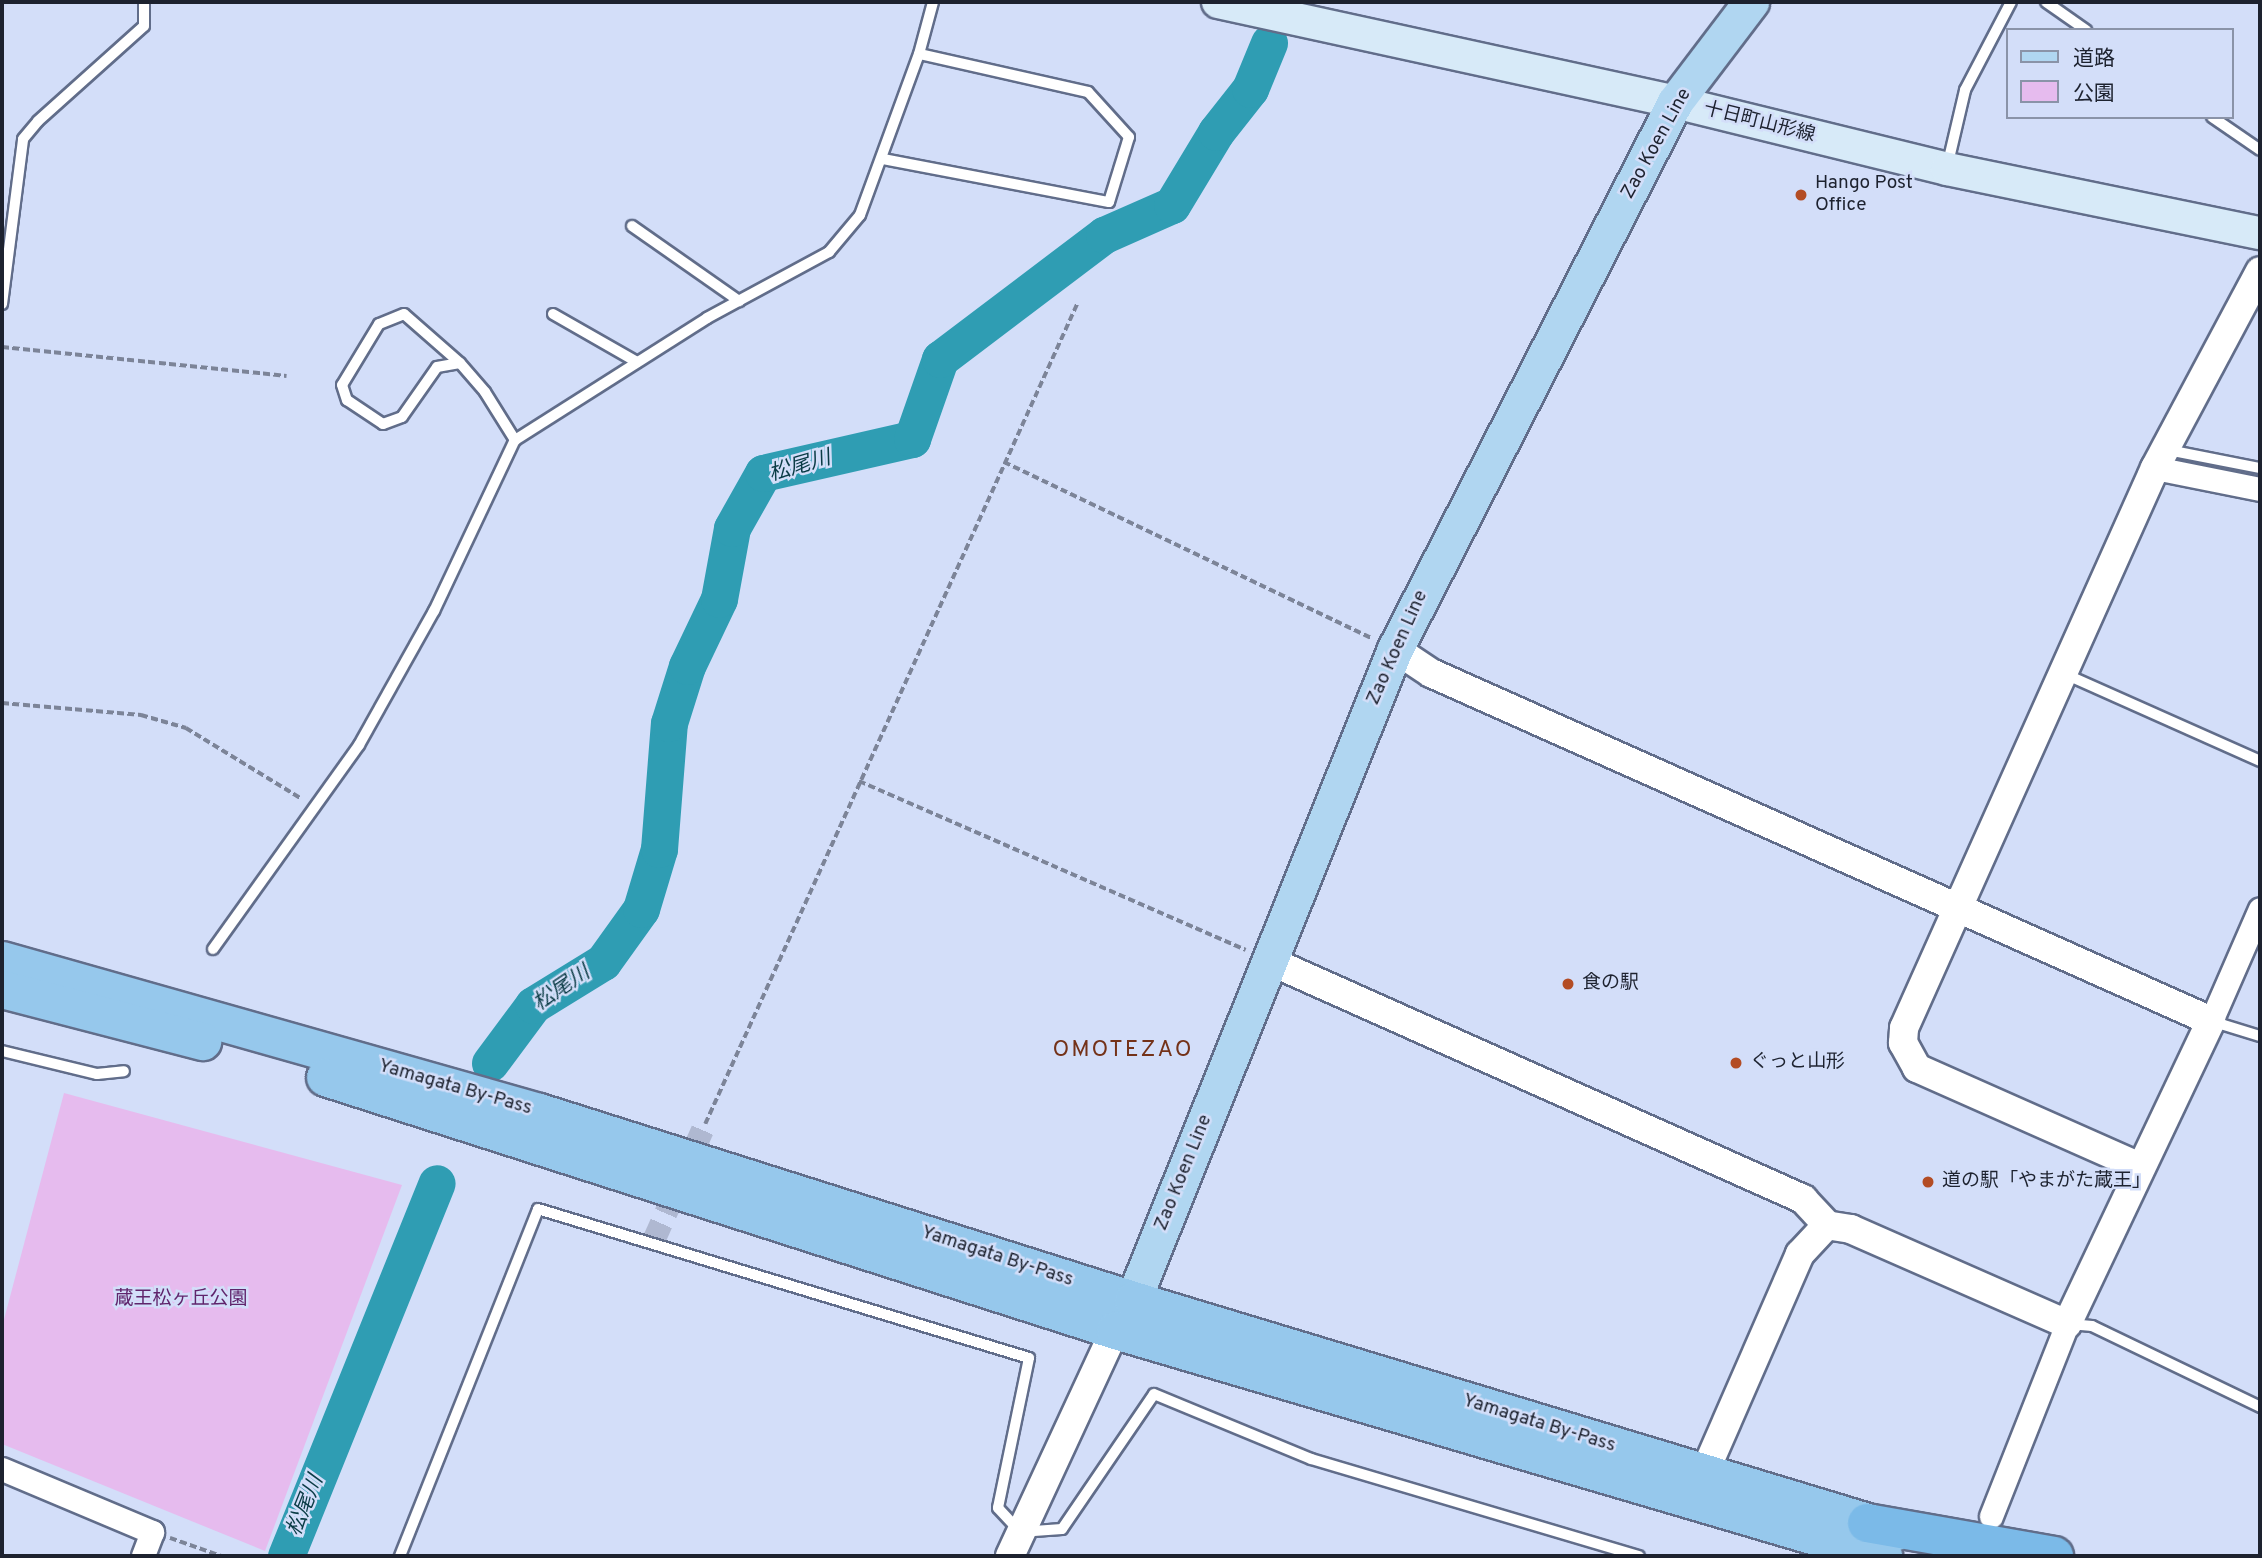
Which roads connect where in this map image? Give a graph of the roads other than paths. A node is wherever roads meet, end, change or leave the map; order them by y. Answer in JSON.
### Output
{"nodes":[{"id":1,"x":144,"y":2,"type":"edge"},
{"id":2,"x":933,"y":2,"type":"edge"},
{"id":3,"x":1218,"y":2,"type":"edge"},
{"id":4,"x":1751,"y":2,"type":"edge"},
{"id":5,"x":2011,"y":2,"type":"edge"},
{"id":6,"x":2046,"y":2,"type":"edge"},
{"id":7,"x":2083,"y":28,"type":"edge"},
{"id":8,"x":919,"y":54,"type":"junction"},
{"id":9,"x":1675,"y":102,"type":"junction"},
{"id":10,"x":2215,"y":119,"type":"edge"},
{"id":11,"x":2260,"y":150,"type":"edge"},
{"id":12,"x":883,"y":159,"type":"junction"},
{"id":13,"x":1947,"y":169,"type":"junction"},
{"id":14,"x":632,"y":226,"type":"dead end"},
{"id":15,"x":2260,"y":233,"type":"edge"},
{"id":16,"x":2260,"y":271,"type":"edge"},
{"id":17,"x":739,"y":302,"type":"junction"},
{"id":18,"x":2,"y":304,"type":"edge"},
{"id":19,"x":553,"y":314,"type":"dead end"},
{"id":20,"x":637,"y":362,"type":"junction"},
{"id":21,"x":460,"y":363,"type":"junction"},
{"id":22,"x":515,"y":440,"type":"junction"},
{"id":23,"x":2160,"y":458,"type":"junction"},
{"id":24,"x":2260,"y":468,"type":"edge"},
{"id":25,"x":2260,"y":489,"type":"edge"},
{"id":26,"x":1395,"y":649,"type":"junction"},
{"id":27,"x":2062,"y":673,"type":"junction"},
{"id":28,"x":2260,"y":761,"type":"edge"},
{"id":29,"x":1955,"y":908,"type":"junction"},
{"id":30,"x":2260,"y":910,"type":"edge"},
{"id":31,"x":213,"y":949,"type":"dead end"},
{"id":32,"x":2,"y":960,"type":"edge"},
{"id":33,"x":1270,"y":961,"type":"junction"},
{"id":34,"x":2,"y":989,"type":"edge"},
{"id":35,"x":2211,"y":1021,"type":"junction"},
{"id":36,"x":2260,"y":1036,"type":"edge"},
{"id":37,"x":2,"y":1052,"type":"edge"},
{"id":38,"x":124,"y":1071,"type":"dead end"},
{"id":39,"x":2138,"y":1166,"type":"junction"},
{"id":40,"x":1827,"y":1225,"type":"junction"},
{"id":41,"x":1124,"y":1315,"type":"junction"},
{"id":42,"x":2067,"y":1324,"type":"junction"},
{"id":43,"x":2260,"y":1407,"type":"edge"},
{"id":44,"x":2,"y":1469,"type":"edge"},
{"id":45,"x":1704,"y":1474,"type":"junction"},
{"id":46,"x":1990,"y":1516,"type":"dead end"},
{"id":47,"x":1875,"y":1539,"type":"edge"},
{"id":48,"x":1015,"y":1544,"type":"edge"},
{"id":49,"x":143,"y":1556,"type":"edge"},
{"id":50,"x":400,"y":1556,"type":"edge"},
{"id":51,"x":1639,"y":1556,"type":"edge"},
{"id":52,"x":1991,"y":1556,"type":"edge"},
{"id":53,"x":2054,"y":1556,"type":"edge"}],
"edges":[{"from":1,"to":18,"type":"lane"},
{"from":2,"to":8,"type":"lane"},
{"from":3,"to":9,"type":"main road","name":"十日町山形線"},
{"from":4,"to":9,"type":"main road","name":"Zao Koen Line"},
{"from":5,"to":13,"type":"lane"},
{"from":6,"to":7,"type":"lane"},
{"from":8,"to":12,"type":"lane"},
{"from":8,"to":12,"type":"lane"},
{"from":9,"to":13,"type":"main road","name":"十日町山形線"},
{"from":9,"to":26,"type":"main road","name":"Zao Koen Line"},
{"from":10,"to":11,"type":"lane"},
{"from":12,"to":17,"type":"lane"},
{"from":13,"to":15,"type":"main road","name":"十日町山形線"},
{"from":14,"to":17,"type":"lane"},
{"from":16,"to":23,"type":"street"},
{"from":17,"to":20,"type":"lane"},
{"from":19,"to":20,"type":"lane"},
{"from":20,"to":22,"type":"lane"},
{"from":21,"to":21,"type":"lane"},
{"from":21,"to":22,"type":"lane"},
{"from":22,"to":31,"type":"lane"},
{"from":23,"to":24,"type":"lane"},
{"from":23,"to":25,"type":"street"},
{"from":23,"to":27,"type":"street"},
{"from":26,"to":29,"type":"street"},
{"from":26,"to":33,"type":"main road","name":"Zao Koen Line"},
{"from":27,"to":28,"type":"lane"},
{"from":27,"to":29,"type":"street"},
{"from":29,"to":35,"type":"street"},
{"from":29,"to":39,"type":"street"},
{"from":30,"to":35,"type":"street"},
{"from":32,"to":41,"type":"highway","name":"Yamagata By-Pass"},
{"from":33,"to":40,"type":"street"},
{"from":33,"to":41,"type":"main road","name":"Zao Koen Line"},
{"from":34,"to":41,"type":"highway","name":"Yamagata By-Pass"},
{"from":35,"to":36,"type":"lane"},
{"from":35,"to":39,"type":"street"},
{"from":37,"to":38,"type":"lane"},
{"from":39,"to":42,"type":"street"},
{"from":40,"to":42,"type":"street"},
{"from":40,"to":45,"type":"street"},
{"from":41,"to":45,"type":"highway","name":"Yamagata By-Pass"},
{"from":41,"to":47,"type":"highway","name":"Yamagata By-Pass"},
{"from":41,"to":48,"type":"street"},
{"from":42,"to":43,"type":"lane"},
{"from":42,"to":46,"type":"street"},
{"from":44,"to":49,"type":"street"},
{"from":45,"to":47,"type":"highway","name":"Yamagata By-Pass"},
{"from":47,"to":52,"type":"highway","name":"Yamagata By-Pass"},
{"from":47,"to":53,"type":"highway"},
{"from":48,"to":50,"type":"lane"},
{"from":48,"to":51,"type":"lane"}]}
